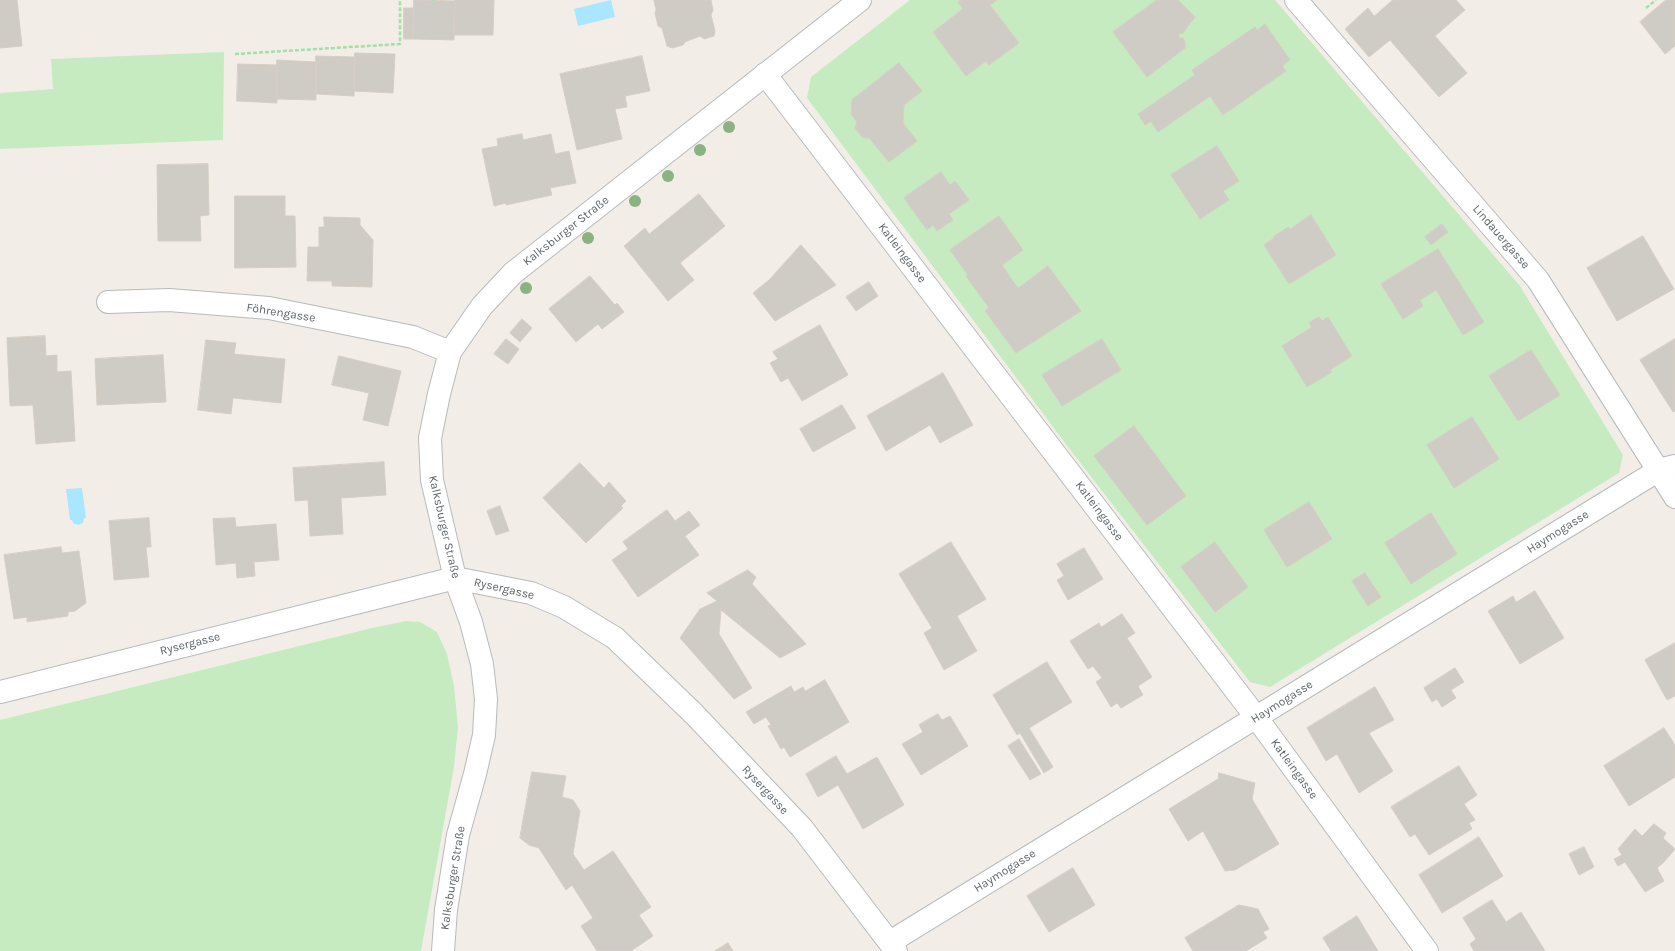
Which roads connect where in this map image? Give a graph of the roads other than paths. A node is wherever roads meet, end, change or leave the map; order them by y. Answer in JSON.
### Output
{"nodes":[{"id":1,"x":860,"y":0,"type":"edge"},
{"id":2,"x":1296,"y":0,"type":"edge"},
{"id":3,"x":765,"y":74,"type":"junction"},
{"id":4,"x":108,"y":302,"type":"dead end"},
{"id":5,"x":450,"y":352,"type":"junction"},
{"id":6,"x":1667,"y":468,"type":"edge"},
{"id":7,"x":1675,"y":497,"type":"edge"},
{"id":8,"x":455,"y":578,"type":"junction"},
{"id":9,"x":0,"y":692,"type":"edge"},
{"id":10,"x":1256,"y":717,"type":"junction"},
{"id":11,"x":893,"y":947,"type":"edge"},
{"id":12,"x":443,"y":951,"type":"edge"},
{"id":13,"x":1427,"y":951,"type":"edge"}],
"edges":[{"from":1,"to":3,"type":"street","name":"Kalksburger Straße"},
{"from":2,"to":6,"type":"street","name":"Lindauergasse"},
{"from":3,"to":5,"type":"street","name":"Kalksburger Straße"},
{"from":3,"to":10,"type":"street","name":"Katleingasse"},
{"from":4,"to":5,"type":"street","name":"Föhrengasse"},
{"from":5,"to":8,"type":"street","name":"Kalksburger Straße"},
{"from":6,"to":7,"type":"street","name":"Lindauergasse"},
{"from":6,"to":10,"type":"street","name":"Haymogasse"},
{"from":8,"to":9,"type":"street","name":"Rysergasse"},
{"from":8,"to":11,"type":"street","name":"Rysergasse"},
{"from":8,"to":12,"type":"street","name":"Kalksburger Straße"},
{"from":10,"to":11,"type":"street","name":"Haymogasse"},
{"from":10,"to":13,"type":"street","name":"Katleingasse"}]}
